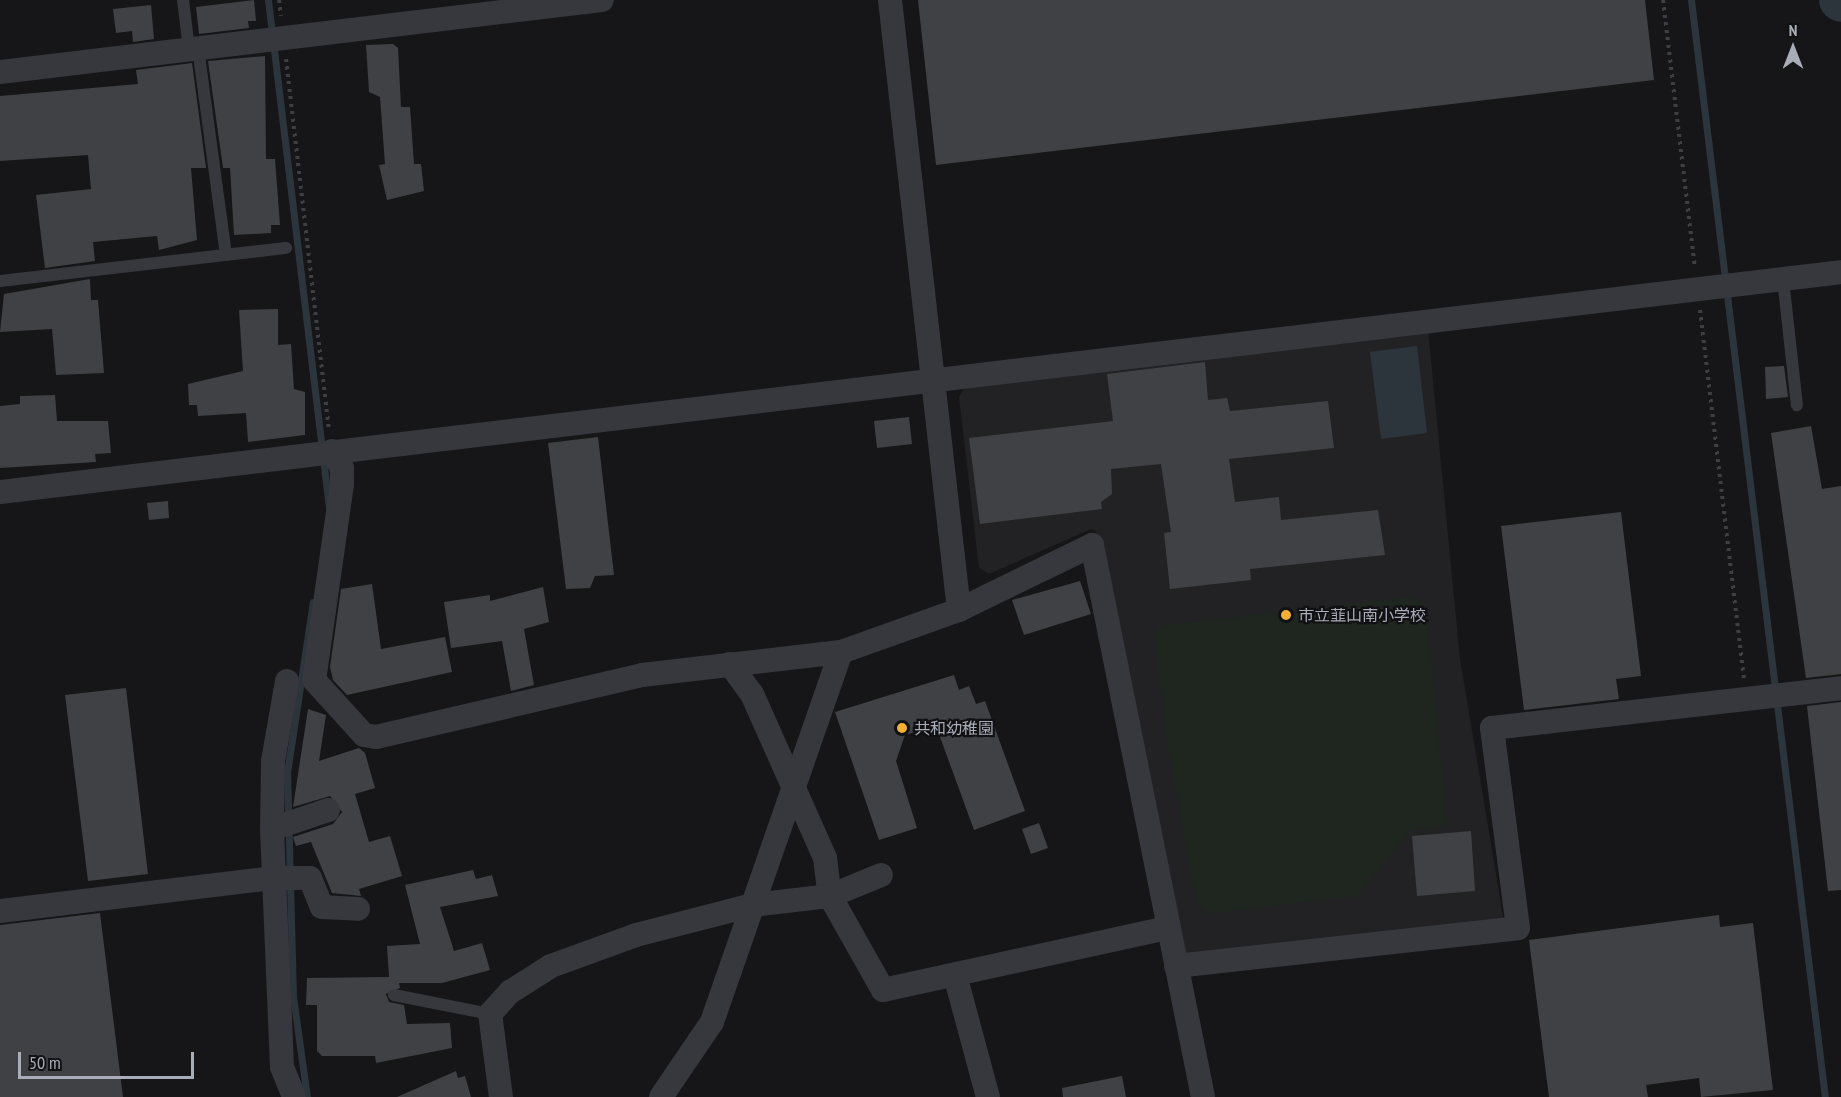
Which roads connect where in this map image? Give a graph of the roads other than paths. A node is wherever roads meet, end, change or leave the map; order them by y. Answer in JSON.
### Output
{"nodes":[{"id":1,"x":183,"y":0,"type":"edge"},
{"id":2,"x":602,"y":0,"type":"edge"},
{"id":3,"x":890,"y":0,"type":"edge"},
{"id":4,"x":194,"y":48,"type":"junction"},
{"id":5,"x":0,"y":72,"type":"edge"},
{"id":6,"x":286,"y":248,"type":"dead end"},
{"id":7,"x":226,"y":255,"type":"junction"},
{"id":8,"x":1841,"y":272,"type":"edge"},
{"id":9,"x":1783,"y":279,"type":"junction"},
{"id":10,"x":0,"y":280,"type":"edge"},
{"id":11,"x":934,"y":381,"type":"junction"},
{"id":12,"x":1797,"y":405,"type":"dead end"},
{"id":13,"x":326,"y":452,"type":"junction"},
{"id":14,"x":0,"y":492,"type":"edge"},
{"id":15,"x":959,"y":610,"type":"junction"},
{"id":16,"x":841,"y":652,"type":"junction"},
{"id":17,"x":730,"y":664,"type":"junction"},
{"id":18,"x":287,"y":681,"type":"dead end"},
{"id":19,"x":1841,"y":688,"type":"edge"},
{"id":20,"x":792,"y":782,"type":"junction"},
{"id":21,"x":328,"y":810,"type":"dead end"},
{"id":22,"x":282,"y":825,"type":"junction"},
{"id":23,"x":881,"y":875,"type":"dead end"},
{"id":24,"x":283,"y":879,"type":"junction"},
{"id":25,"x":830,"y":896,"type":"junction"},
{"id":26,"x":753,"y":905,"type":"junction"},
{"id":27,"x":358,"y":909,"type":"dead end"},
{"id":28,"x":0,"y":911,"type":"edge"},
{"id":29,"x":1168,"y":928,"type":"junction"},
{"id":30,"x":1176,"y":966,"type":"junction"},
{"id":31,"x":955,"y":975,"type":"junction"},
{"id":32,"x":394,"y":995,"type":"dead end"},
{"id":33,"x":490,"y":1014,"type":"junction"},
{"id":34,"x":294,"y":1097,"type":"edge"},
{"id":35,"x":501,"y":1097,"type":"edge"},
{"id":36,"x":661,"y":1097,"type":"edge"},
{"id":37,"x":988,"y":1097,"type":"edge"},
{"id":38,"x":1203,"y":1097,"type":"edge"}],
"edges":[{"from":1,"to":4,"type":"lane"},
{"from":2,"to":4,"type":"street"},
{"from":3,"to":11,"type":"street"},
{"from":4,"to":5,"type":"street"},
{"from":4,"to":7,"type":"lane"},
{"from":6,"to":7,"type":"lane"},
{"from":7,"to":10,"type":"lane"},
{"from":8,"to":9,"type":"street"},
{"from":9,"to":11,"type":"street"},
{"from":9,"to":12,"type":"lane"},
{"from":11,"to":13,"type":"street"},
{"from":11,"to":15,"type":"street"},
{"from":13,"to":14,"type":"street"},
{"from":13,"to":17,"type":"street"},
{"from":15,"to":16,"type":"street"},
{"from":15,"to":29,"type":"street"},
{"from":16,"to":17,"type":"street"},
{"from":16,"to":20,"type":"street"},
{"from":17,"to":20,"type":"street"},
{"from":18,"to":22,"type":"street"},
{"from":19,"to":30,"type":"street"},
{"from":20,"to":25,"type":"street"},
{"from":20,"to":26,"type":"street"},
{"from":21,"to":22,"type":"street"},
{"from":22,"to":24,"type":"street"},
{"from":23,"to":25,"type":"street"},
{"from":24,"to":27,"type":"street"},
{"from":24,"to":28,"type":"street"},
{"from":24,"to":34,"type":"street"},
{"from":25,"to":26,"type":"street"},
{"from":25,"to":31,"type":"street"},
{"from":26,"to":33,"type":"street"},
{"from":26,"to":36,"type":"street"},
{"from":29,"to":30,"type":"street"},
{"from":29,"to":31,"type":"street"},
{"from":30,"to":38,"type":"street"},
{"from":31,"to":37,"type":"street"},
{"from":32,"to":33,"type":"lane"},
{"from":33,"to":35,"type":"street"}]}
